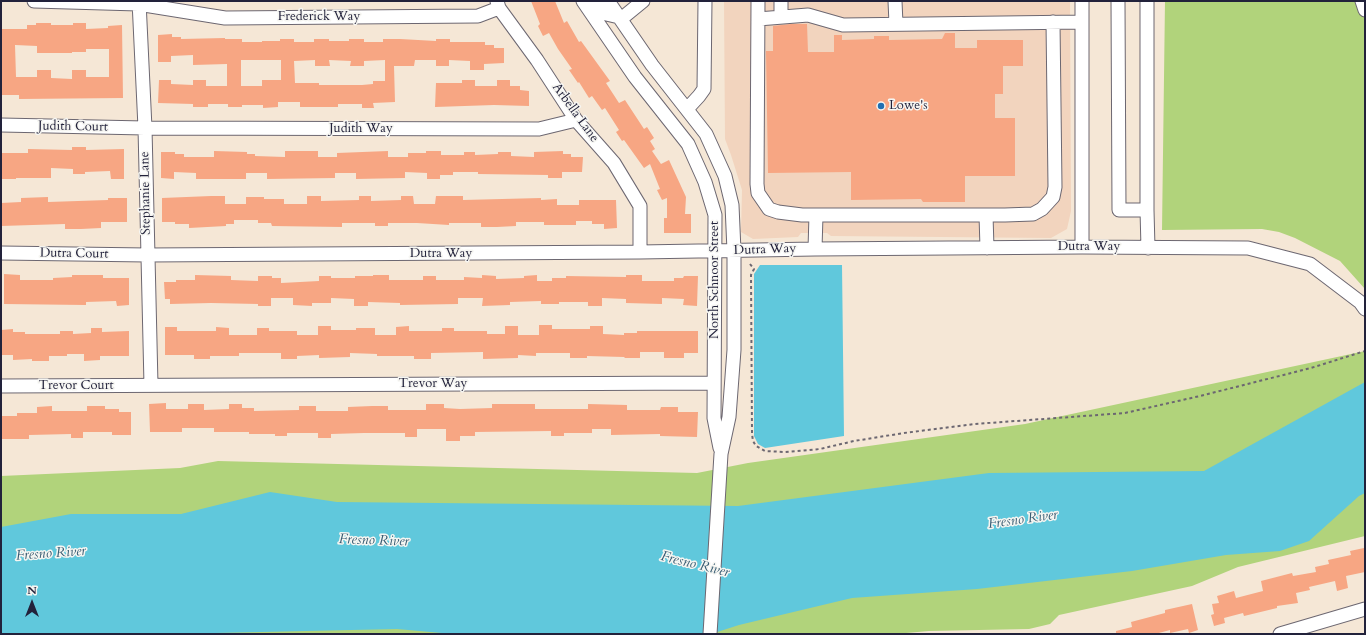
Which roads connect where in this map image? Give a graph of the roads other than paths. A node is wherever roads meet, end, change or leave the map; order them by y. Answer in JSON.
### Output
{"nodes":[{"id":1,"x":34,"y":1,"type":"edge"},
{"id":2,"x":583,"y":1,"type":"edge"},
{"id":3,"x":594,"y":1,"type":"edge"},
{"id":4,"x":608,"y":1,"type":"edge"},
{"id":5,"x":643,"y":1,"type":"edge"},
{"id":6,"x":705,"y":1,"type":"edge"},
{"id":7,"x":758,"y":1,"type":"edge"},
{"id":8,"x":781,"y":1,"type":"edge"},
{"id":9,"x":895,"y":1,"type":"edge"},
{"id":10,"x":1082,"y":1,"type":"edge"},
{"id":11,"x":1118,"y":1,"type":"edge"},
{"id":12,"x":1147,"y":1,"type":"edge"},
{"id":13,"x":1362,"y":1,"type":"edge"},
{"id":14,"x":139,"y":2,"type":"edge"},
{"id":15,"x":498,"y":4,"type":"edge"},
{"id":16,"x":1365,"y":10,"type":"edge"},
{"id":17,"x":781,"y":17,"type":"junction"},
{"id":18,"x":620,"y":18,"type":"junction"},
{"id":19,"x":758,"y":19,"type":"junction"},
{"id":20,"x":1053,"y":22,"type":"junction"},
{"id":21,"x":1082,"y":22,"type":"junction"},
{"id":22,"x":896,"y":24,"type":"junction"},
{"id":23,"x":687,"y":109,"type":"junction"},
{"id":24,"x":576,"y":120,"type":"junction"},
{"id":25,"x":1,"y":125,"type":"edge"},
{"id":26,"x":145,"y":128,"type":"junction"},
{"id":27,"x":1147,"y":210,"type":"junction"},
{"id":28,"x":816,"y":215,"type":"junction"},
{"id":29,"x":986,"y":215,"type":"junction"},
{"id":30,"x":1082,"y":247,"type":"junction"},
{"id":31,"x":987,"y":248,"type":"junction"},
{"id":32,"x":1148,"y":248,"type":"junction"},
{"id":33,"x":816,"y":249,"type":"junction"},
{"id":34,"x":715,"y":251,"type":"junction"},
{"id":35,"x":734,"y":251,"type":"junction"},
{"id":36,"x":640,"y":252,"type":"junction"},
{"id":37,"x":1,"y":253,"type":"edge"},
{"id":38,"x":147,"y":256,"type":"junction"},
{"id":39,"x":1365,"y":308,"type":"edge"},
{"id":40,"x":714,"y":383,"type":"junction"},
{"id":41,"x":151,"y":385,"type":"junction"},
{"id":42,"x":1,"y":386,"type":"edge"},
{"id":43,"x":721,"y":454,"type":"junction"},
{"id":44,"x":1365,"y":609,"type":"edge"},
{"id":45,"x":710,"y":634,"type":"edge"},
{"id":46,"x":1280,"y":634,"type":"edge"}],
"edges":[{"from":1,"to":14,"type":"street","name":"Frederick Way"},
{"from":2,"to":34,"type":"street","name":"North Schnoor Street"},
{"from":3,"to":18,"type":"street"},
{"from":4,"to":18,"type":"street","name":"North Schnoor Street"},
{"from":5,"to":18,"type":"street"},
{"from":6,"to":23,"type":"street"},
{"from":7,"to":19,"type":"street"},
{"from":8,"to":17,"type":"street"},
{"from":9,"to":22,"type":"street"},
{"from":10,"to":21,"type":"street"},
{"from":11,"to":27,"type":"street"},
{"from":12,"to":27,"type":"street"},
{"from":13,"to":16,"type":"street"},
{"from":14,"to":15,"type":"street","name":"Frederick Way"},
{"from":14,"to":26,"type":"street","name":"Stephanie Lane"},
{"from":15,"to":24,"type":"street","name":"Arbella Lane"},
{"from":17,"to":19,"type":"street"},
{"from":17,"to":22,"type":"street"},
{"from":18,"to":23,"type":"street","name":"North Schnoor Street"},
{"from":19,"to":28,"type":"street"},
{"from":20,"to":21,"type":"street"},
{"from":20,"to":22,"type":"street"},
{"from":20,"to":29,"type":"street"},
{"from":21,"to":30,"type":"street"},
{"from":23,"to":35,"type":"street","name":"North Schnoor Street"},
{"from":24,"to":26,"type":"street","name":"Judith Way"},
{"from":24,"to":36,"type":"street","name":"Arbella Lane"},
{"from":25,"to":26,"type":"street","name":"Judith Court"},
{"from":26,"to":38,"type":"street","name":"Stephanie Lane"},
{"from":27,"to":32,"type":"street"},
{"from":28,"to":29,"type":"street"},
{"from":28,"to":33,"type":"street"},
{"from":29,"to":31,"type":"street"},
{"from":30,"to":31,"type":"street","name":"Dutra Way"},
{"from":30,"to":32,"type":"street","name":"Dutra Way"},
{"from":31,"to":33,"type":"street","name":"Dutra Way"},
{"from":32,"to":39,"type":"street","name":"Dutra Way"},
{"from":33,"to":35,"type":"street","name":"Dutra Way"},
{"from":34,"to":35,"type":"street","name":"Dutra Way"},
{"from":34,"to":36,"type":"street","name":"Dutra Way"},
{"from":34,"to":40,"type":"street","name":"North Schnoor Street"},
{"from":35,"to":43,"type":"street","name":"North Schnoor Street"},
{"from":36,"to":38,"type":"street","name":"Dutra Way"},
{"from":37,"to":38,"type":"street","name":"Dutra Court"},
{"from":38,"to":41,"type":"street","name":"Stephanie Lane"},
{"from":40,"to":41,"type":"street","name":"Trevor Way"},
{"from":40,"to":43,"type":"street","name":"North Schnoor Street"},
{"from":41,"to":42,"type":"street","name":"Trevor Court"},
{"from":43,"to":45,"type":"street","name":"North Schnoor Street"},
{"from":44,"to":46,"type":"street"}]}
